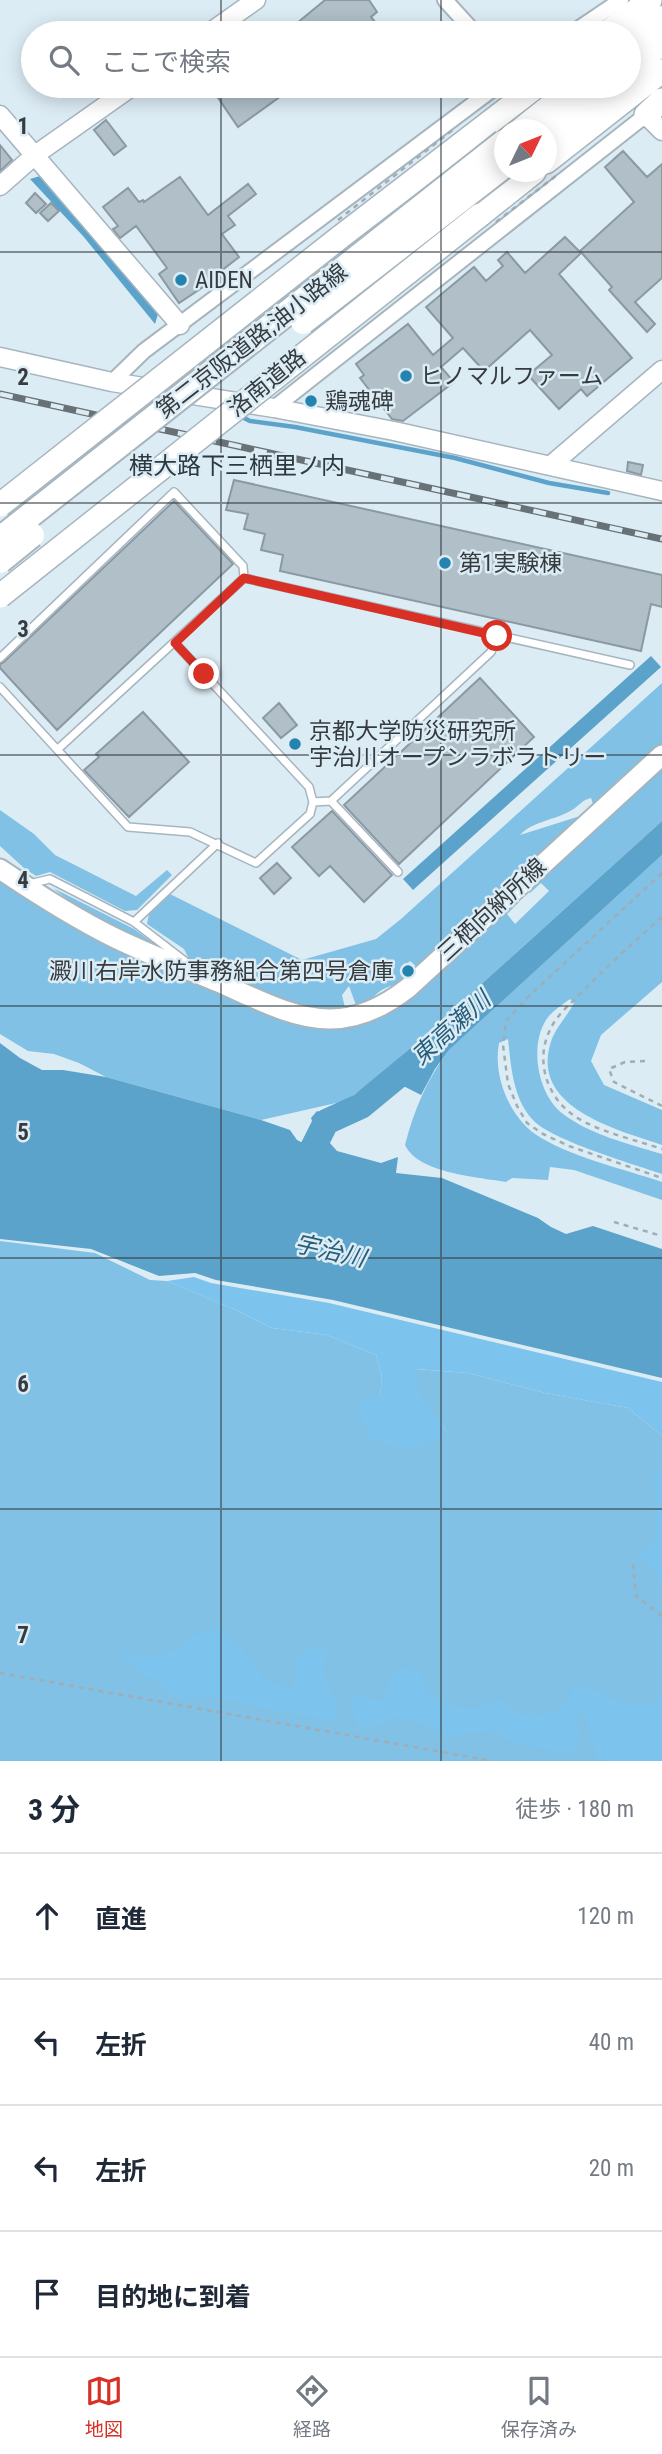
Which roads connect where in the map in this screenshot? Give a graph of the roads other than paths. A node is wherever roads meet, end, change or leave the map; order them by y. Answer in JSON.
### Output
{"nodes":[{"id":1,"x":256,"y":0,"type":"edge"},
{"id":2,"x":445,"y":0,"type":"edge"},
{"id":3,"x":621,"y":0,"type":"edge"},
{"id":4,"x":650,"y":0,"type":"edge"},
{"id":5,"x":662,"y":18,"type":"edge"},
{"id":6,"x":226,"y":21,"type":"edge"},
{"id":7,"x":464,"y":21,"type":"edge"},
{"id":8,"x":590,"y":21,"type":"edge"},
{"id":9,"x":622,"y":21,"type":"edge"},
{"id":10,"x":641,"y":35,"type":"edge"},
{"id":11,"x":662,"y":43,"type":"edge"},
{"id":12,"x":641,"y":60,"type":"edge"},
{"id":13,"x":662,"y":71,"type":"edge"},
{"id":14,"x":641,"y":88,"type":"edge"},
{"id":15,"x":117,"y":98,"type":"edge"},
{"id":16,"x":481,"y":98,"type":"edge"},
{"id":17,"x":521,"y":98,"type":"edge"},
{"id":18,"x":561,"y":98,"type":"edge"},
{"id":19,"x":592,"y":98,"type":"edge"},
{"id":20,"x":628,"y":98,"type":"edge"},
{"id":21,"x":0,"y":115,"type":"edge"},
{"id":22,"x":657,"y":115,"type":"edge"},
{"id":23,"x":535,"y":119,"type":"edge"},
{"id":24,"x":557,"y":126,"type":"edge"},
{"id":25,"x":494,"y":151,"type":"edge"},
{"id":26,"x":557,"y":154,"type":"edge"},
{"id":27,"x":35,"y":155,"type":"junction"},
{"id":28,"x":494,"y":175,"type":"edge"},
{"id":29,"x":521,"y":182,"type":"edge"},
{"id":30,"x":0,"y":186,"type":"edge"},
{"id":31,"x":180,"y":325,"type":"junction"},
{"id":32,"x":0,"y":357,"type":"edge"},
{"id":33,"x":662,"y":370,"type":"edge"},
{"id":34,"x":111,"y":382,"type":"junction"},
{"id":35,"x":274,"y":408,"type":"junction"},
{"id":36,"x":550,"y":466,"type":"junction"},
{"id":37,"x":662,"y":492,"type":"edge"},
{"id":38,"x":0,"y":505,"type":"edge"},
{"id":39,"x":0,"y":539,"type":"edge"},
{"id":40,"x":0,"y":561,"type":"edge"},
{"id":41,"x":244,"y":578,"type":"junction"},
{"id":42,"x":0,"y":596,"type":"edge"},
{"id":43,"x":497,"y":636,"type":"junction"},
{"id":44,"x":175,"y":643,"type":"junction"},
{"id":45,"x":0,"y":658,"type":"edge"},
{"id":46,"x":630,"y":665,"type":"dead end"},
{"id":47,"x":0,"y":687,"type":"edge"},
{"id":48,"x":58,"y":749,"type":"junction"},
{"id":49,"x":662,"y":755,"type":"edge"},
{"id":50,"x":331,"y":801,"type":"junction"},
{"id":51,"x":313,"y":802,"type":"junction"},
{"id":52,"x":218,"y":843,"type":"junction"},
{"id":53,"x":0,"y":856,"type":"edge"},
{"id":54,"x":0,"y":869,"type":"edge"},
{"id":55,"x":398,"y":872,"type":"dead end"},
{"id":56,"x":24,"y":885,"type":"junction"},
{"id":57,"x":134,"y":922,"type":"junction"},
{"id":58,"x":202,"y":975,"type":"junction"}],
"edges":[{"from":1,"to":6,"type":"street"},
{"from":2,"to":7,"type":"street"},
{"from":3,"to":8,"type":"street"},
{"from":4,"to":9,"type":"highway"},
{"from":5,"to":10,"type":"highway"},
{"from":11,"to":12,"type":"highway"},
{"from":13,"to":14,"type":"highway"},
{"from":15,"to":27,"type":"street"},
{"from":16,"to":31,"type":"street"},
{"from":17,"to":38,"type":"highway","bridge":true},
{"from":18,"to":23,"type":"highway"},
{"from":19,"to":24,"type":"highway"},
{"from":20,"to":26,"type":"highway"},
{"from":21,"to":27,"type":"street"},
{"from":22,"to":35,"type":"street"},
{"from":25,"to":39,"type":"highway","name":"第二京阪道路;油小路線","bridge":true},
{"from":27,"to":30,"type":"street"},
{"from":27,"to":31,"type":"street"},
{"from":28,"to":40,"type":"highway","name":"第二京阪道路;油小路線","bridge":true},
{"from":29,"to":42,"type":"highway","name":"洛南道路","bridge":true},
{"from":31,"to":34,"type":"street"},
{"from":32,"to":34,"type":"street"},
{"from":33,"to":36,"type":"street"},
{"from":34,"to":35,"type":"street"},
{"from":35,"to":36,"type":"street"},
{"from":36,"to":37,"type":"street"},
{"from":41,"to":43,"type":"lane"},
{"from":41,"to":44,"type":"lane"},
{"from":41,"to":45,"type":"lane"},
{"from":43,"to":46,"type":"lane"},
{"from":43,"to":50,"type":"lane"},
{"from":44,"to":48,"type":"lane"},
{"from":44,"to":51,"type":"lane"},
{"from":47,"to":48,"type":"lane"},
{"from":48,"to":52,"type":"lane"},
{"from":49,"to":58,"type":"main road","name":"三栖向納所線"},
{"from":50,"to":51,"type":"lane"},
{"from":50,"to":55,"type":"lane"},
{"from":51,"to":52,"type":"lane"},
{"from":52,"to":57,"type":"lane"},
{"from":53,"to":56,"type":"street"},
{"from":54,"to":56,"type":"main road","name":"三栖向納所線"},
{"from":56,"to":57,"type":"lane"},
{"from":56,"to":58,"type":"main road","name":"三栖向納所線"},
{"from":57,"to":58,"type":"lane"}]}
